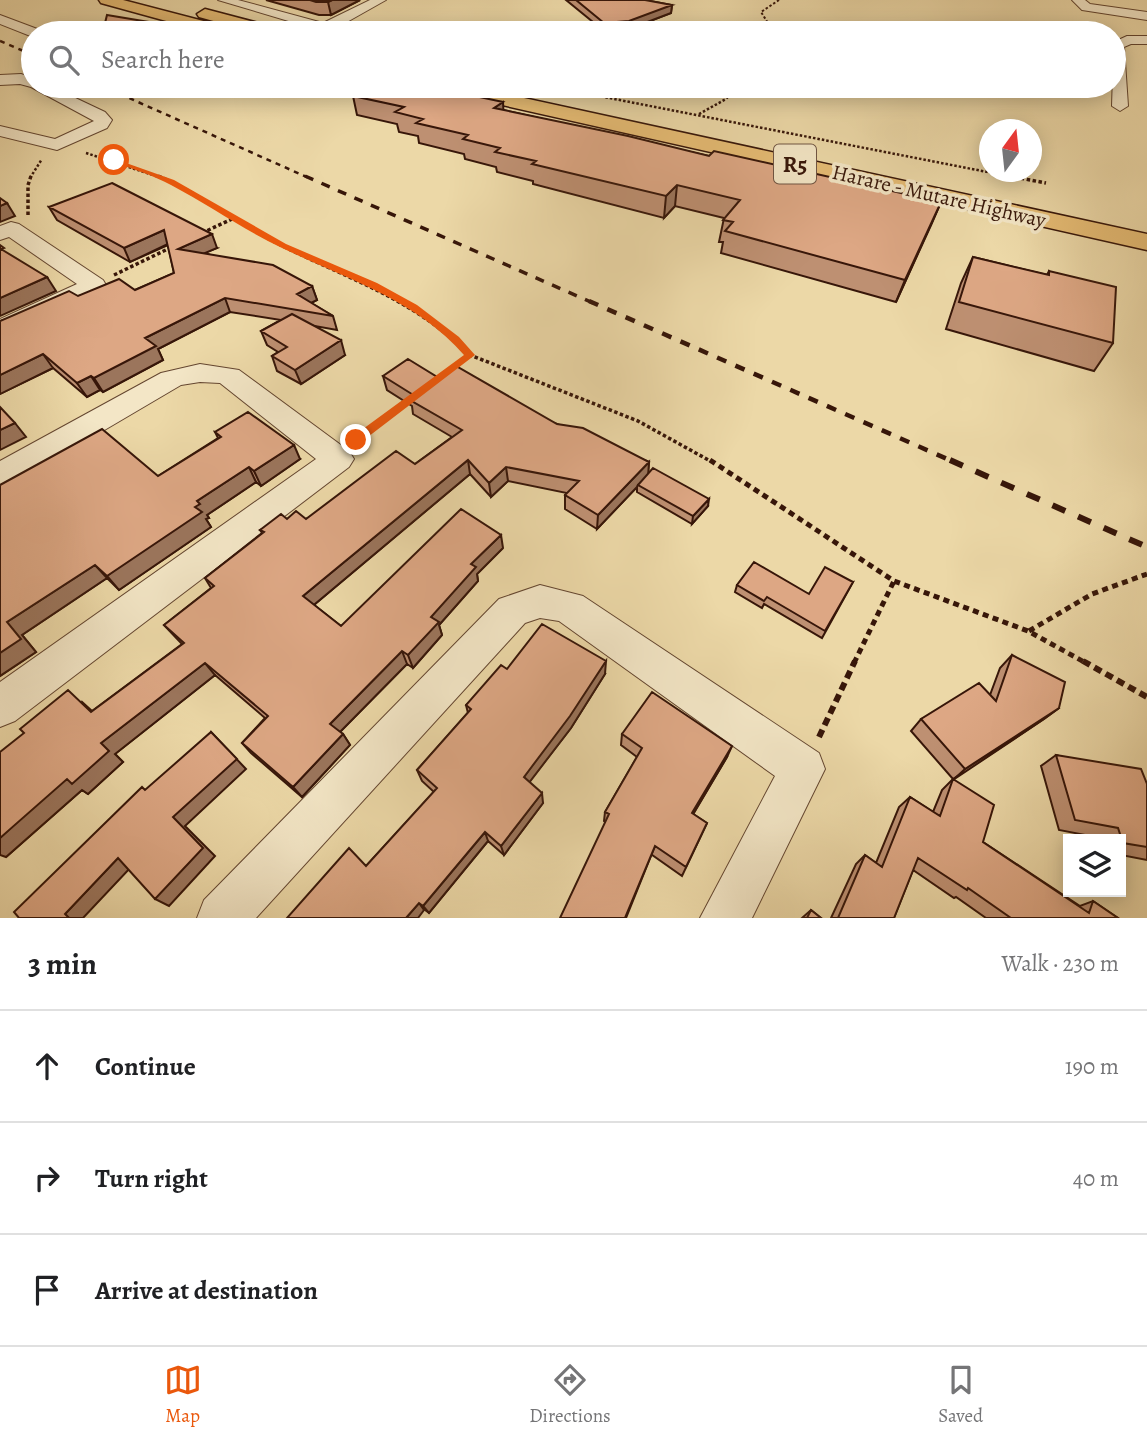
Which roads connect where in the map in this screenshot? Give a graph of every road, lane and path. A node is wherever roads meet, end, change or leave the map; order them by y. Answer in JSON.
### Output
{"nodes":[{"id":1,"x":106,"y":0,"type":"edge"},
{"id":2,"x":156,"y":0,"type":"edge"},
{"id":3,"x":224,"y":0,"type":"edge"},
{"id":4,"x":380,"y":0,"type":"edge"},
{"id":5,"x":779,"y":0,"type":"edge"},
{"id":6,"x":1078,"y":0,"type":"edge"},
{"id":7,"x":1147,"y":16,"type":"edge"},
{"id":8,"x":0,"y":19,"type":"edge"},
{"id":9,"x":184,"y":21,"type":"edge"},
{"id":10,"x":232,"y":21,"type":"edge"},
{"id":11,"x":300,"y":21,"type":"edge"},
{"id":12,"x":340,"y":21,"type":"edge"},
{"id":13,"x":767,"y":21,"type":"edge"},
{"id":14,"x":21,"y":27,"type":"edge"},
{"id":15,"x":1147,"y":40,"type":"edge"},
{"id":16,"x":1126,"y":41,"type":"edge"},
{"id":17,"x":21,"y":79,"type":"edge"},
{"id":18,"x":0,"y":80,"type":"edge"},
{"id":19,"x":62,"y":98,"type":"edge"},
{"id":20,"x":498,"y":98,"type":"edge"},
{"id":21,"x":563,"y":98,"type":"edge"},
{"id":22,"x":610,"y":98,"type":"edge"},
{"id":23,"x":727,"y":98,"type":"edge"},
{"id":24,"x":1120,"y":98,"type":"edge"},
{"id":25,"x":1120,"y":106,"type":"dead end"},
{"id":26,"x":698,"y":115,"type":"junction"},
{"id":27,"x":0,"y":131,"type":"edge"},
{"id":28,"x":57,"y":145,"type":"junction"},
{"id":29,"x":1046,"y":183,"type":"dead end"},
{"id":30,"x":232,"y":219,"type":"junction"},
{"id":31,"x":1147,"y":220,"type":"edge"},
{"id":32,"x":6,"y":231,"type":"edge"},
{"id":33,"x":200,"y":234,"type":"edge"},
{"id":34,"x":1147,"y":242,"type":"edge"},
{"id":35,"x":176,"y":245,"type":"edge"},
{"id":36,"x":94,"y":285,"type":"junction"},
{"id":37,"x":0,"y":329,"type":"edge"},
{"id":38,"x":470,"y":355,"type":"junction"},
{"id":39,"x":427,"y":386,"type":"edge"},
{"id":40,"x":416,"y":394,"type":"edge"},
{"id":41,"x":338,"y":459,"type":"junction"},
{"id":42,"x":0,"y":476,"type":"edge"},
{"id":43,"x":1147,"y":574,"type":"edge"},
{"id":44,"x":894,"y":581,"type":"junction"},
{"id":45,"x":1028,"y":631,"type":"junction"},
{"id":46,"x":1147,"y":697,"type":"edge"},
{"id":47,"x":0,"y":707,"type":"edge"},
{"id":48,"x":803,"y":769,"type":"junction"},
{"id":49,"x":222,"y":918,"type":"edge"},
{"id":50,"x":725,"y":918,"type":"edge"}],
"edges":[{"from":1,"to":9,"type":"highway"},
{"from":2,"to":10,"type":"highway"},
{"from":3,"to":11,"type":"street"},
{"from":4,"to":12,"type":"street"},
{"from":5,"to":13,"type":"path"},
{"from":6,"to":7,"type":"street"},
{"from":8,"to":14,"type":"street"},
{"from":15,"to":16,"type":"street"},
{"from":17,"to":18,"type":"street"},
{"from":19,"to":28,"type":"street"},
{"from":20,"to":34,"type":"highway","name":"Harare - Mutare Highway","number":"R5"},
{"from":21,"to":31,"type":"highway","name":"Harare - Mutare Highway","number":"R5"},
{"from":22,"to":26,"type":"path"},
{"from":23,"to":26,"type":"path"},
{"from":24,"to":25,"type":"street"},
{"from":26,"to":29,"type":"path"},
{"from":27,"to":28,"type":"street"},
{"from":28,"to":30,"type":"path"},
{"from":28,"to":32,"type":"path"},
{"from":30,"to":33,"type":"path"},
{"from":30,"to":38,"type":"path"},
{"from":32,"to":36,"type":"street"},
{"from":35,"to":36,"type":"path"},
{"from":36,"to":37,"type":"street"},
{"from":38,"to":39,"type":"path"},
{"from":38,"to":44,"type":"path"},
{"from":40,"to":41,"type":"path"},
{"from":41,"to":42,"type":"street"},
{"from":41,"to":47,"type":"street"},
{"from":43,"to":45,"type":"path"},
{"from":44,"to":45,"type":"path"},
{"from":44,"to":48,"type":"path"},
{"from":45,"to":46,"type":"path"},
{"from":48,"to":49,"type":"street"},
{"from":48,"to":50,"type":"street"}]}
